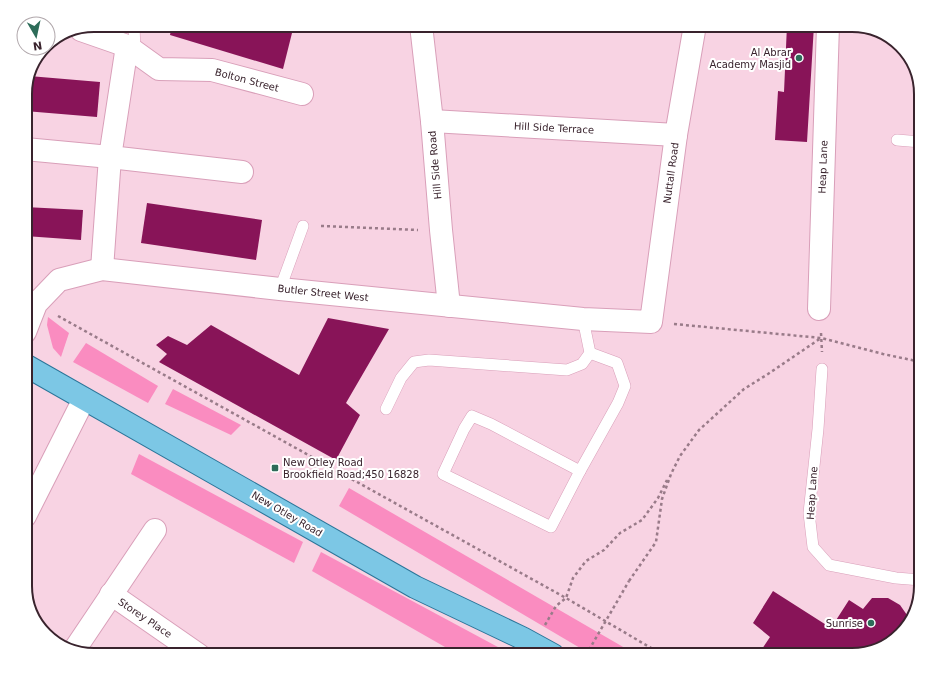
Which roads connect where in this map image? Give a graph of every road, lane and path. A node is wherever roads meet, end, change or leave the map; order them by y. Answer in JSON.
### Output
{"nodes":[{"id":1,"x":133,"y":32,"type":"edge"},
{"id":2,"x":422,"y":32,"type":"edge"},
{"id":3,"x":694,"y":32,"type":"edge"},
{"id":4,"x":828,"y":32,"type":"edge"},
{"id":5,"x":88,"y":33,"type":"edge"},
{"id":6,"x":131,"y":49,"type":"junction"},
{"id":7,"x":302,"y":94,"type":"dead end"},
{"id":8,"x":432,"y":121,"type":"junction"},
{"id":9,"x":676,"y":135,"type":"junction"},
{"id":10,"x":898,"y":140,"type":"dead end"},
{"id":11,"x":914,"y":141,"type":"edge"},
{"id":12,"x":32,"y":150,"type":"edge"},
{"id":13,"x":110,"y":157,"type":"junction"},
{"id":14,"x":242,"y":172,"type":"dead end"},
{"id":15,"x":303,"y":226,"type":"joint"},
{"id":16,"x":441,"y":230,"type":"junction"},
{"id":17,"x":102,"y":269,"type":"junction"},
{"id":18,"x":280,"y":289,"type":"junction"},
{"id":19,"x":36,"y":304,"type":"junction"},
{"id":20,"x":449,"y":306,"type":"junction"},
{"id":21,"x":818,"y":309,"type":"dead end"},
{"id":22,"x":32,"y":314,"type":"edge"},
{"id":23,"x":583,"y":319,"type":"junction"},
{"id":24,"x":651,"y":322,"type":"junction"},
{"id":25,"x":822,"y":338,"type":"junction"},
{"id":26,"x":590,"y":353,"type":"junction"},
{"id":27,"x":914,"y":361,"type":"edge"},
{"id":28,"x":32,"y":369,"type":"edge"},
{"id":29,"x":822,"y":369,"type":"dead end"},
{"id":30,"x":84,"y":399,"type":"junction"},
{"id":31,"x":386,"y":409,"type":"dead end"},
{"id":32,"x":580,"y":471,"type":"junction"},
{"id":33,"x":670,"y":474,"type":"junction"},
{"id":34,"x":32,"y":502,"type":"edge"},
{"id":35,"x":155,"y":530,"type":"dead end"},
{"id":36,"x":914,"y":579,"type":"edge"},
{"id":37,"x":111,"y":594,"type":"junction"},
{"id":38,"x":566,"y":598,"type":"junction"},
{"id":39,"x":522,"y":638,"type":"junction"},
{"id":40,"x":76,"y":645,"type":"edge"},
{"id":41,"x":189,"y":648,"type":"edge"},
{"id":42,"x":540,"y":648,"type":"edge"},
{"id":43,"x":590,"y":648,"type":"edge"},
{"id":44,"x":651,"y":648,"type":"edge"}],
"edges":[{"from":1,"to":6,"type":"lane"},
{"from":2,"to":8,"type":"street","name":"Hill Side Road"},
{"from":3,"to":9,"type":"street","name":"Nuttall Road"},
{"from":4,"to":21,"type":"street","name":"Heap Lane"},
{"from":5,"to":6,"type":"street","name":"Bolton Street"},
{"from":6,"to":7,"type":"street","name":"Bolton Street"},
{"from":6,"to":13,"type":"street"},
{"from":8,"to":9,"type":"street","name":"Hill Side Terrace"},
{"from":8,"to":16,"type":"street","name":"Hill Side Road"},
{"from":9,"to":24,"type":"street","name":"Nuttall Road"},
{"from":10,"to":11,"type":"lane"},
{"from":12,"to":13,"type":"street"},
{"from":13,"to":14,"type":"street"},
{"from":13,"to":17,"type":"street"},
{"from":15,"to":16,"type":"path"},
{"from":15,"to":18,"type":"lane"},
{"from":16,"to":20,"type":"street","name":"Hill Side Road"},
{"from":17,"to":18,"type":"street","name":"Butler Street West"},
{"from":17,"to":19,"type":"street","name":"Butler Street West"},
{"from":18,"to":20,"type":"street","name":"Butler Street West"},
{"from":19,"to":22,"type":"street","name":"Butler Street West"},
{"from":19,"to":38,"type":"path"},
{"from":20,"to":23,"type":"street","name":"Butler Street West"},
{"from":23,"to":24,"type":"street","name":"Butler Street West"},
{"from":23,"to":26,"type":"lane"},
{"from":24,"to":25,"type":"path"},
{"from":25,"to":27,"type":"path"},
{"from":25,"to":33,"type":"path"},
{"from":26,"to":31,"type":"lane"},
{"from":26,"to":32,"type":"lane"},
{"from":28,"to":30,"type":"main road","name":"New Otley Road"},
{"from":29,"to":36,"type":"lane","name":"Heap Lane"},
{"from":30,"to":34,"type":"street"},
{"from":30,"to":39,"type":"main road","name":"New Otley Road"},
{"from":32,"to":32,"type":"lane"},
{"from":33,"to":38,"type":"path"},
{"from":33,"to":43,"type":"path","bridge":true},
{"from":35,"to":37,"type":"street","name":"Storey Place"},
{"from":37,"to":40,"type":"street","name":"Storey Place"},
{"from":37,"to":41,"type":"street","name":"Storey Place"},
{"from":38,"to":39,"type":"path"},
{"from":38,"to":44,"type":"path"},
{"from":39,"to":42,"type":"main road","name":"New Otley Road"}]}
